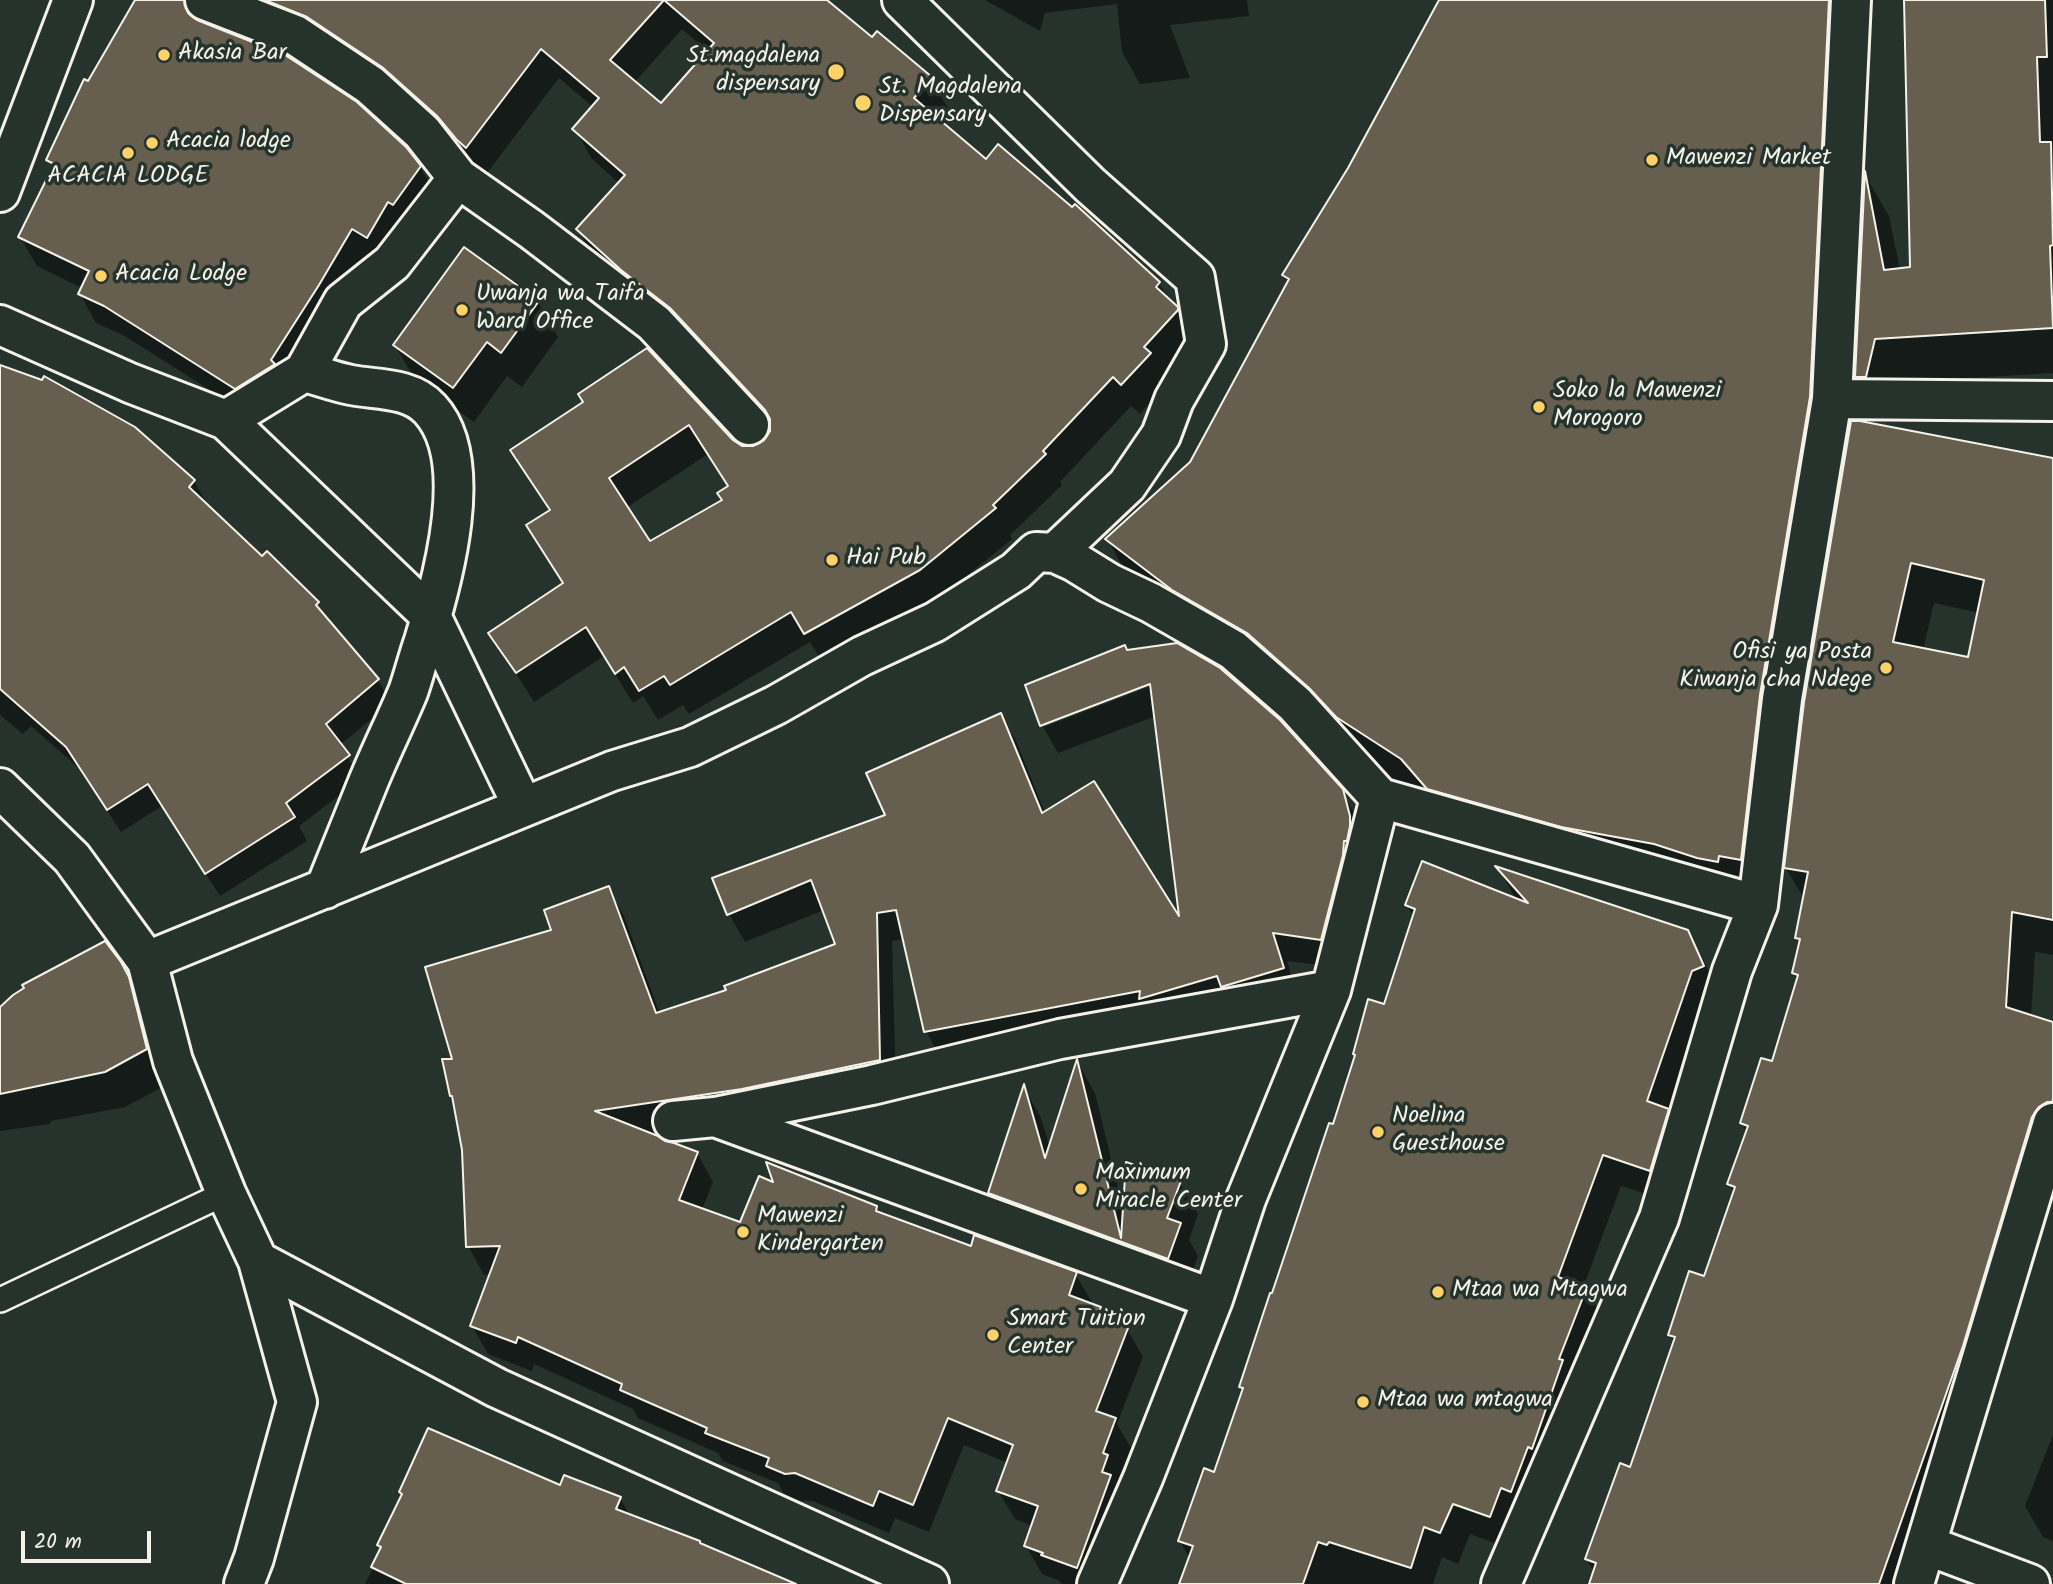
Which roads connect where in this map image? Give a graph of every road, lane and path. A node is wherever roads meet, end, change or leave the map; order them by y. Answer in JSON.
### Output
{"nodes":[{"id":1,"x":73,"y":0,"type":"edge"},
{"id":2,"x":205,"y":0,"type":"edge"},
{"id":3,"x":902,"y":0,"type":"edge"},
{"id":4,"x":1851,"y":0,"type":"edge"},
{"id":5,"x":458,"y":178,"type":"junction"},
{"id":6,"x":0,"y":191,"type":"edge"},
{"id":7,"x":0,"y":326,"type":"edge"},
{"id":8,"x":304,"y":372,"type":"junction"},
{"id":9,"x":1832,"y":399,"type":"junction"},
{"id":10,"x":2053,"y":401,"type":"edge"},
{"id":11,"x":226,"y":419,"type":"junction"},
{"id":12,"x":749,"y":425,"type":"dead end"},
{"id":13,"x":1055,"y":553,"type":"junction"},
{"id":14,"x":431,"y":616,"type":"junction"},
{"id":15,"x":0,"y":788,"type":"edge"},
{"id":16,"x":1380,"y":798,"type":"junction"},
{"id":17,"x":523,"y":807,"type":"junction"},
{"id":18,"x":325,"y":888,"type":"junction"},
{"id":19,"x":1758,"y":905,"type":"junction"},
{"id":20,"x":147,"y":961,"type":"junction"},
{"id":21,"x":1331,"y":990,"type":"junction"},
{"id":22,"x":715,"y":1117,"type":"junction"},
{"id":23,"x":673,"y":1121,"type":"dead end"},
{"id":24,"x":2053,"y":1124,"type":"edge"},
{"id":25,"x":226,"y":1193,"type":"junction"},
{"id":26,"x":258,"y":1261,"type":"junction"},
{"id":27,"x":1213,"y":1299,"type":"junction"},
{"id":28,"x":0,"y":1300,"type":"edge"},
{"id":29,"x":1926,"y":1545,"type":"junction"},
{"id":30,"x":244,"y":1584,"type":"edge"},
{"id":31,"x":929,"y":1584,"type":"edge"},
{"id":32,"x":1097,"y":1584,"type":"edge"},
{"id":33,"x":1501,"y":1584,"type":"edge"},
{"id":34,"x":1914,"y":1584,"type":"edge"},
{"id":35,"x":2030,"y":1584,"type":"edge"}],
"edges":[{"from":1,"to":6,"type":"street"},
{"from":2,"to":5,"type":"street"},
{"from":3,"to":13,"type":"street"},
{"from":4,"to":9,"type":"street"},
{"from":5,"to":8,"type":"street"},
{"from":5,"to":12,"type":"street"},
{"from":7,"to":11,"type":"street"},
{"from":8,"to":11,"type":"street"},
{"from":8,"to":14,"type":"street"},
{"from":9,"to":10,"type":"street"},
{"from":9,"to":19,"type":"street"},
{"from":11,"to":14,"type":"street"},
{"from":13,"to":16,"type":"street"},
{"from":13,"to":17,"type":"street"},
{"from":14,"to":17,"type":"street"},
{"from":14,"to":18,"type":"street"},
{"from":15,"to":20,"type":"street"},
{"from":16,"to":19,"type":"street"},
{"from":16,"to":21,"type":"street"},
{"from":17,"to":18,"type":"street"},
{"from":18,"to":20,"type":"street"},
{"from":19,"to":33,"type":"street"},
{"from":20,"to":25,"type":"street"},
{"from":21,"to":22,"type":"street"},
{"from":21,"to":27,"type":"street"},
{"from":22,"to":23,"type":"street"},
{"from":22,"to":27,"type":"street"},
{"from":24,"to":29,"type":"street"},
{"from":25,"to":26,"type":"street"},
{"from":25,"to":28,"type":"lane"},
{"from":26,"to":30,"type":"street"},
{"from":26,"to":31,"type":"street"},
{"from":27,"to":32,"type":"street"},
{"from":29,"to":34,"type":"street"},
{"from":29,"to":35,"type":"street"}]}
